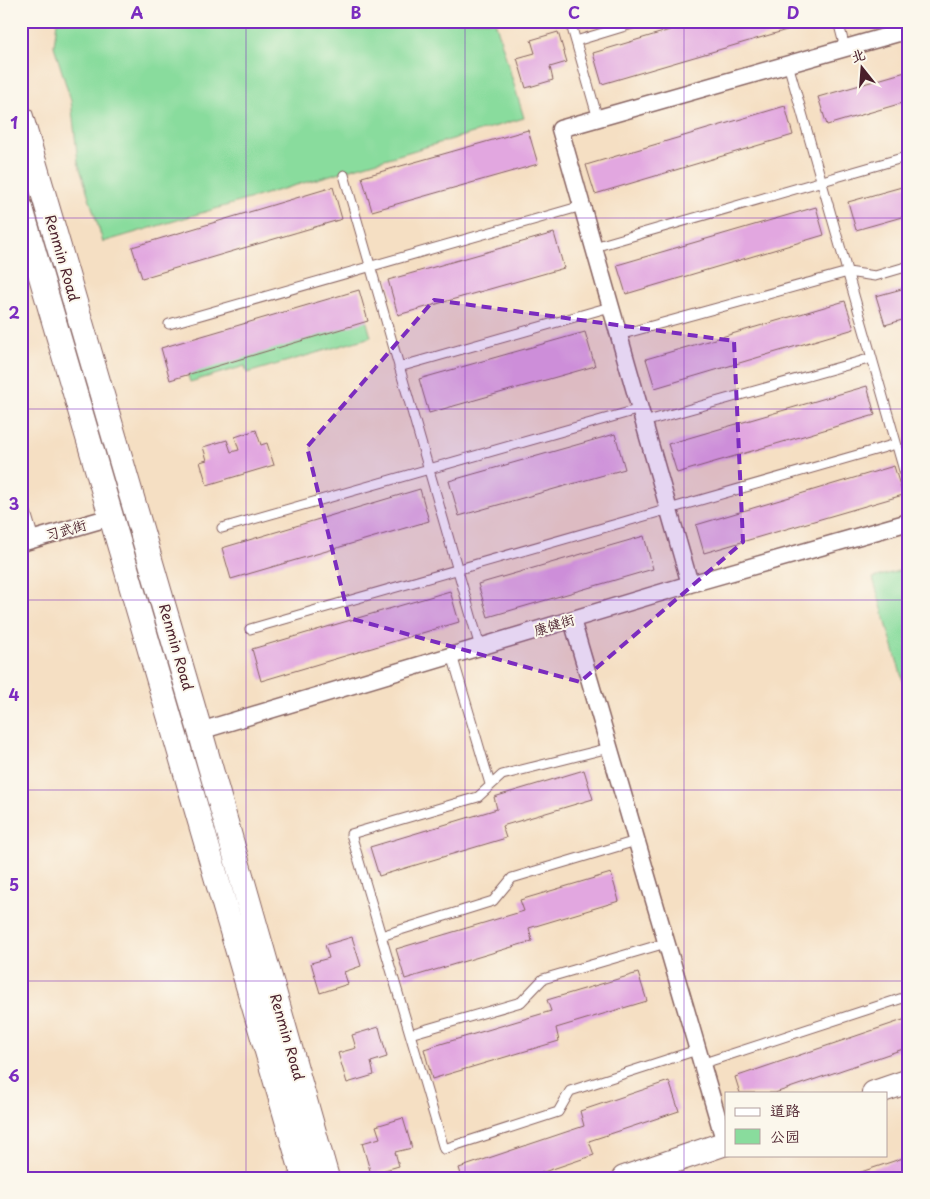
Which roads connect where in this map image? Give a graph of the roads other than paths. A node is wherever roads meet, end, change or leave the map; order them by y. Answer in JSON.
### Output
{"nodes":[{"id":1,"x":570,"y":21,"type":"edge"},
{"id":2,"x":642,"y":21,"type":"edge"},
{"id":3,"x":838,"y":21,"type":"edge"},
{"id":4,"x":909,"y":30,"type":"edge"},
{"id":5,"x":576,"y":41,"type":"junction"},
{"id":6,"x":845,"y":48,"type":"junction"},
{"id":7,"x":788,"y":64,"type":"junction"},
{"id":8,"x":21,"y":117,"type":"edge"},
{"id":9,"x":598,"y":119,"type":"junction"},
{"id":10,"x":909,"y":156,"type":"edge"},
{"id":11,"x":344,"y":174,"type":"dead end"},
{"id":12,"x":822,"y":181,"type":"junction"},
{"id":13,"x":582,"y":206,"type":"junction"},
{"id":14,"x":21,"y":208,"type":"edge"},
{"id":15,"x":594,"y":247,"type":"junction"},
{"id":16,"x":370,"y":266,"type":"junction"},
{"id":17,"x":909,"y":266,"type":"edge"},
{"id":18,"x":848,"y":272,"type":"junction"},
{"id":19,"x":610,"y":307,"type":"junction"},
{"id":20,"x":169,"y":324,"type":"dead end"},
{"id":21,"x":619,"y":336,"type":"junction"},
{"id":22,"x":872,"y":358,"type":"junction"},
{"id":23,"x":399,"y":367,"type":"junction"},
{"id":24,"x":642,"y":416,"type":"junction"},
{"id":25,"x":896,"y":444,"type":"junction"},
{"id":26,"x":428,"y":468,"type":"junction"},
{"id":27,"x":909,"y":488,"type":"edge"},
{"id":28,"x":21,"y":496,"type":"edge"},
{"id":29,"x":668,"y":509,"type":"junction"},
{"id":30,"x":111,"y":517,"type":"junction"},
{"id":31,"x":909,"y":522,"type":"edge"},
{"id":32,"x":222,"y":528,"type":"dead end"},
{"id":33,"x":28,"y":541,"type":"edge"},
{"id":34,"x":458,"y":569,"type":"junction"},
{"id":35,"x":690,"y":584,"type":"junction"},
{"id":36,"x":572,"y":620,"type":"junction"},
{"id":37,"x":250,"y":629,"type":"dead end"},
{"id":38,"x":480,"y":647,"type":"junction"},
{"id":39,"x":452,"y":655,"type":"junction"},
{"id":40,"x":200,"y":731,"type":"junction"},
{"id":41,"x":609,"y":748,"type":"junction"},
{"id":42,"x":490,"y":784,"type":"junction"},
{"id":43,"x":636,"y":841,"type":"junction"},
{"id":44,"x":380,"y":936,"type":"junction"},
{"id":45,"x":666,"y":943,"type":"junction"},
{"id":46,"x":909,"y":996,"type":"edge"},
{"id":47,"x":410,"y":1034,"type":"junction"},
{"id":48,"x":699,"y":1057,"type":"junction"},
{"id":49,"x":909,"y":1081,"type":"edge"},
{"id":50,"x":877,"y":1092,"type":"edge"},
{"id":51,"x":725,"y":1143,"type":"edge"},
{"id":52,"x":304,"y":1178,"type":"edge"},
{"id":53,"x":327,"y":1178,"type":"edge"},
{"id":54,"x":624,"y":1178,"type":"edge"}],
"edges":[{"from":1,"to":5,"type":"lane"},
{"from":2,"to":5,"type":"lane"},
{"from":3,"to":6,"type":"lane"},
{"from":4,"to":6,"type":"street"},
{"from":5,"to":9,"type":"lane"},
{"from":6,"to":7,"type":"street"},
{"from":7,"to":9,"type":"street"},
{"from":7,"to":12,"type":"lane"},
{"from":8,"to":40,"type":"main road","name":"Renmin Road"},
{"from":9,"to":13,"type":"street"},
{"from":10,"to":12,"type":"lane"},
{"from":11,"to":16,"type":"lane"},
{"from":12,"to":15,"type":"lane"},
{"from":12,"to":18,"type":"lane"},
{"from":13,"to":15,"type":"street"},
{"from":13,"to":16,"type":"lane"},
{"from":14,"to":30,"type":"main road","name":"Renmin Road"},
{"from":15,"to":19,"type":"street"},
{"from":16,"to":20,"type":"lane"},
{"from":16,"to":23,"type":"lane"},
{"from":17,"to":18,"type":"lane"},
{"from":18,"to":21,"type":"lane"},
{"from":18,"to":22,"type":"lane"},
{"from":19,"to":21,"type":"street"},
{"from":19,"to":23,"type":"lane"},
{"from":21,"to":24,"type":"street"},
{"from":22,"to":24,"type":"lane"},
{"from":22,"to":25,"type":"lane"},
{"from":23,"to":26,"type":"lane"},
{"from":24,"to":26,"type":"lane"},
{"from":24,"to":29,"type":"street"},
{"from":25,"to":27,"type":"lane"},
{"from":25,"to":29,"type":"lane"},
{"from":26,"to":32,"type":"lane"},
{"from":26,"to":34,"type":"lane"},
{"from":28,"to":33,"type":"lane"},
{"from":29,"to":34,"type":"lane"},
{"from":29,"to":35,"type":"street"},
{"from":30,"to":33,"type":"street","name":"习武街"},
{"from":30,"to":52,"type":"main road","name":"Renmin Road"},
{"from":31,"to":35,"type":"street","name":"康健街"},
{"from":34,"to":37,"type":"lane"},
{"from":34,"to":38,"type":"lane"},
{"from":35,"to":36,"type":"street","name":"康健街"},
{"from":36,"to":38,"type":"street","name":"康健街"},
{"from":36,"to":41,"type":"street"},
{"from":38,"to":39,"type":"street","name":"康健街"},
{"from":39,"to":40,"type":"street","name":"康健街"},
{"from":39,"to":42,"type":"lane"},
{"from":40,"to":53,"type":"main road","name":"Renmin Road"},
{"from":41,"to":42,"type":"lane"},
{"from":41,"to":43,"type":"street"},
{"from":42,"to":44,"type":"lane"},
{"from":43,"to":44,"type":"lane"},
{"from":43,"to":45,"type":"street"},
{"from":44,"to":47,"type":"lane"},
{"from":45,"to":47,"type":"lane"},
{"from":45,"to":48,"type":"street"},
{"from":46,"to":48,"type":"lane"},
{"from":47,"to":48,"type":"lane"},
{"from":48,"to":51,"type":"street"},
{"from":49,"to":50,"type":"main road"},
{"from":51,"to":54,"type":"main road"}]}
